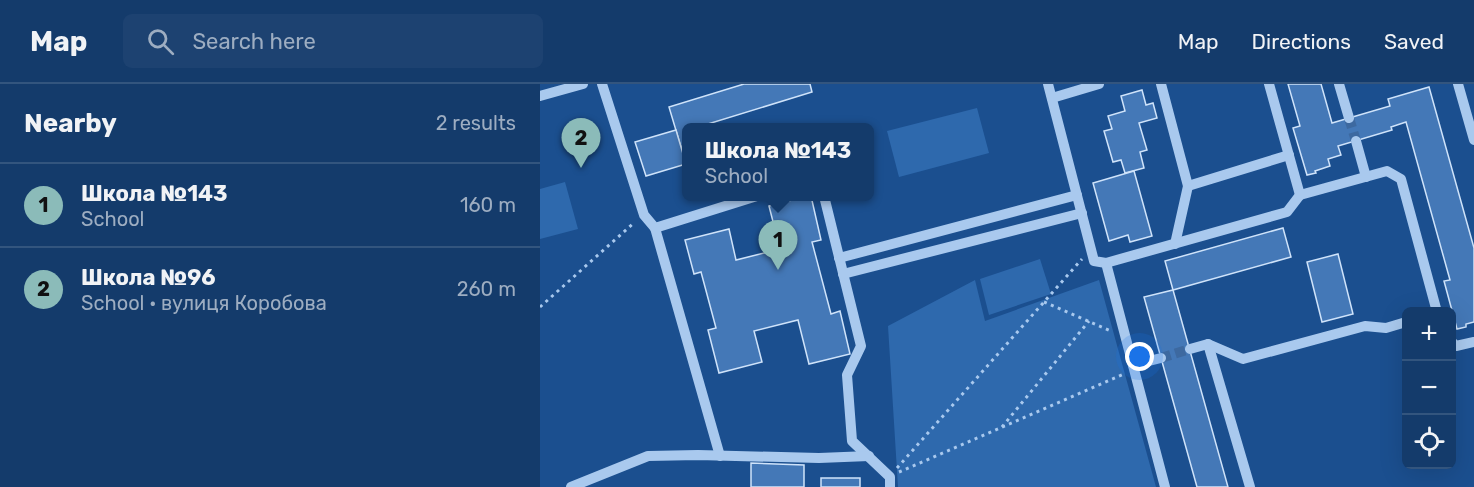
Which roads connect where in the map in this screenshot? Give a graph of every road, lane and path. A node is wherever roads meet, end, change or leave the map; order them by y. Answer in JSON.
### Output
{"nodes":[{"id":1,"x":583,"y":84,"type":"edge"},
{"id":2,"x":602,"y":84,"type":"edge"},
{"id":3,"x":1048,"y":84,"type":"edge"},
{"id":4,"x":1100,"y":84,"type":"edge"},
{"id":5,"x":1161,"y":84,"type":"edge"},
{"id":6,"x":1269,"y":84,"type":"edge"},
{"id":7,"x":1339,"y":84,"type":"edge"},
{"id":8,"x":1458,"y":84,"type":"edge"},
{"id":9,"x":540,"y":96,"type":"edge"},
{"id":10,"x":1052,"y":98,"type":"junction"},
{"id":11,"x":1349,"y":118,"type":"tunnel mouth"},
{"id":12,"x":1474,"y":140,"type":"edge"},
{"id":13,"x":1356,"y":141,"type":"tunnel mouth"},
{"id":14,"x":1289,"y":155,"type":"junction"},
{"id":15,"x":1366,"y":177,"type":"junction"},
{"id":16,"x":1188,"y":186,"type":"junction"},
{"id":17,"x":1077,"y":195,"type":"junction"},
{"id":18,"x":1300,"y":195,"type":"junction"},
{"id":19,"x":741,"y":201,"type":"edge"},
{"id":20,"x":825,"y":201,"type":"edge"},
{"id":21,"x":1082,"y":213,"type":"junction"},
{"id":22,"x":644,"y":215,"type":"junction"},
{"id":23,"x":655,"y":228,"type":"junction"},
{"id":24,"x":1175,"y":244,"type":"junction"},
{"id":25,"x":1091,"y":249,"type":"junction"},
{"id":26,"x":839,"y":258,"type":"junction"},
{"id":27,"x":1106,"y":263,"type":"junction"},
{"id":28,"x":843,"y":274,"type":"junction"},
{"id":29,"x":1044,"y":302,"type":"junction"},
{"id":30,"x":540,"y":307,"type":"edge"},
{"id":31,"x":1436,"y":307,"type":"edge"},
{"id":32,"x":1089,"y":321,"type":"junction"},
{"id":33,"x":1402,"y":323,"type":"edge"},
{"id":34,"x":1125,"y":338,"type":"junction"},
{"id":35,"x":1474,"y":342,"type":"edge"},
{"id":36,"x":1208,"y":344,"type":"junction"},
{"id":37,"x":1456,"y":346,"type":"edge"},
{"id":38,"x":1190,"y":350,"type":"tunnel mouth"},
{"id":39,"x":1161,"y":358,"type":"tunnel mouth"},
{"id":40,"x":1133,"y":368,"type":"junction"},
{"id":41,"x":1001,"y":428,"type":"junction"},
{"id":42,"x":720,"y":456,"type":"junction"},
{"id":43,"x":869,"y":456,"type":"junction"},
{"id":44,"x":890,"y":482,"type":"edge"},
{"id":45,"x":571,"y":487,"type":"edge"},
{"id":46,"x":1165,"y":487,"type":"edge"},
{"id":47,"x":1250,"y":487,"type":"edge"}],
"edges":[{"from":1,"to":9,"type":"street"},
{"from":2,"to":22,"type":"street"},
{"from":3,"to":10,"type":"street"},
{"from":4,"to":10,"type":"street"},
{"from":5,"to":16,"type":"street"},
{"from":6,"to":14,"type":"street"},
{"from":7,"to":11,"type":"street"},
{"from":8,"to":12,"type":"street"},
{"from":10,"to":17,"type":"street"},
{"from":13,"to":15,"type":"street"},
{"from":14,"to":16,"type":"street"},
{"from":14,"to":18,"type":"street"},
{"from":15,"to":18,"type":"street"},
{"from":15,"to":31,"type":"street"},
{"from":16,"to":24,"type":"street"},
{"from":17,"to":21,"type":"street"},
{"from":17,"to":26,"type":"street"},
{"from":18,"to":24,"type":"street"},
{"from":19,"to":23,"type":"street"},
{"from":20,"to":26,"type":"street"},
{"from":21,"to":25,"type":"street"},
{"from":21,"to":28,"type":"street"},
{"from":22,"to":23,"type":"street"},
{"from":22,"to":30,"type":"path"},
{"from":23,"to":42,"type":"street"},
{"from":24,"to":27,"type":"street"},
{"from":25,"to":27,"type":"street"},
{"from":25,"to":29,"type":"path"},
{"from":26,"to":28,"type":"street"},
{"from":27,"to":34,"type":"street"},
{"from":28,"to":43,"type":"street"},
{"from":29,"to":32,"type":"path"},
{"from":29,"to":44,"type":"path"},
{"from":32,"to":34,"type":"path"},
{"from":32,"to":41,"type":"path"},
{"from":33,"to":36,"type":"street"},
{"from":34,"to":40,"type":"street"},
{"from":35,"to":37,"type":"street"},
{"from":36,"to":38,"type":"street"},
{"from":36,"to":47,"type":"street"},
{"from":39,"to":40,"type":"street"},
{"from":40,"to":41,"type":"path"},
{"from":40,"to":46,"type":"street"},
{"from":41,"to":44,"type":"path"},
{"from":42,"to":43,"type":"street"},
{"from":42,"to":45,"type":"street"},
{"from":43,"to":44,"type":"street"}]}
